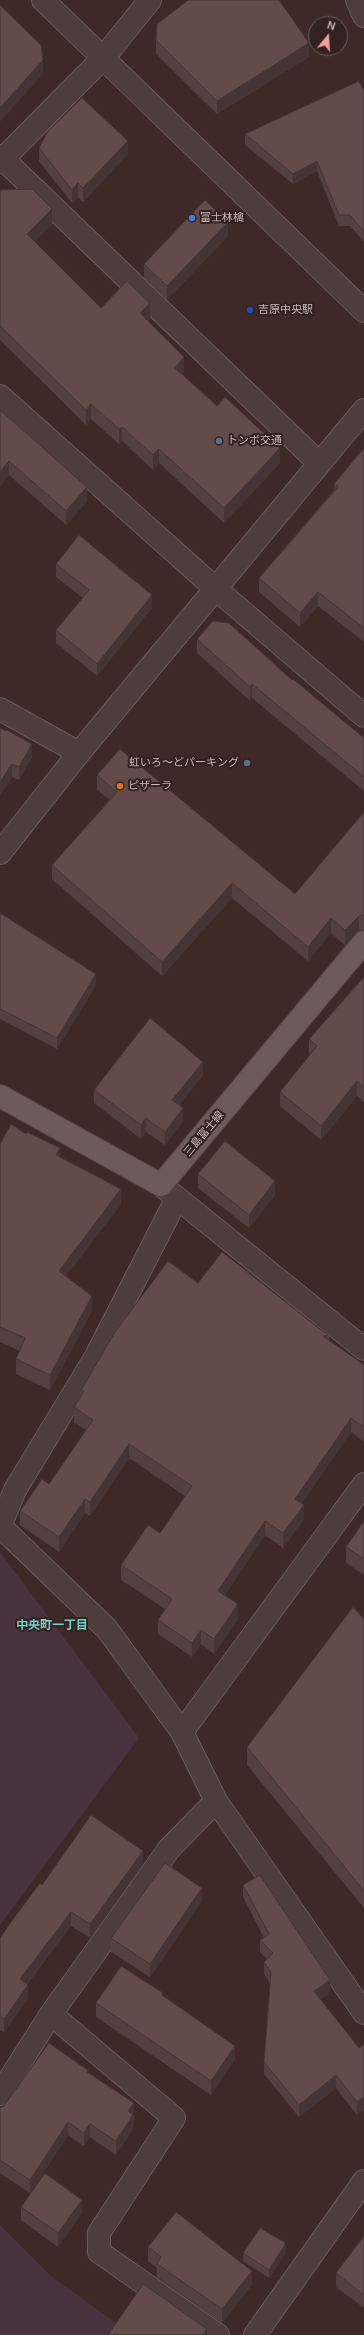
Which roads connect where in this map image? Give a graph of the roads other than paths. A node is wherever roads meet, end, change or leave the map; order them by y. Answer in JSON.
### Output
{"nodes":[{"id":1,"x":43,"y":0,"type":"edge"},
{"id":2,"x":150,"y":0,"type":"edge"},
{"id":3,"x":357,"y":0,"type":"edge"},
{"id":4,"x":364,"y":16,"type":"edge"},
{"id":5,"x":104,"y":57,"type":"junction"},
{"id":6,"x":1,"y":159,"type":"edge"},
{"id":7,"x":364,"y":311,"type":"edge"},
{"id":8,"x":0,"y":396,"type":"edge"},
{"id":9,"x":364,"y":410,"type":"edge"},
{"id":10,"x":319,"y":463,"type":"junction"},
{"id":11,"x":216,"y":589,"type":"junction"},
{"id":12,"x":0,"y":709,"type":"edge"},
{"id":13,"x":364,"y":716,"type":"edge"},
{"id":14,"x":80,"y":753,"type":"junction"},
{"id":15,"x":0,"y":853,"type":"edge"},
{"id":16,"x":364,"y":942,"type":"edge"},
{"id":17,"x":0,"y":1096,"type":"edge"},
{"id":18,"x":169,"y":1191,"type":"junction"},
{"id":19,"x":364,"y":1349,"type":"edge"},
{"id":20,"x":364,"y":1484,"type":"edge"},
{"id":21,"x":8,"y":1486,"type":"edge"},
{"id":22,"x":182,"y":1732,"type":"junction"},
{"id":23,"x":216,"y":1801,"type":"junction"},
{"id":24,"x":364,"y":2013,"type":"edge"},
{"id":25,"x":51,"y":2014,"type":"junction"},
{"id":26,"x":0,"y":2094,"type":"edge"},
{"id":27,"x":364,"y":2181,"type":"edge"},
{"id":28,"x":218,"y":2335,"type":"edge"},
{"id":29,"x":255,"y":2335,"type":"edge"}],
"edges":[{"from":1,"to":5,"type":"street"},
{"from":2,"to":5,"type":"street"},
{"from":3,"to":4,"type":"street"},
{"from":5,"to":6,"type":"street"},
{"from":5,"to":7,"type":"street"},
{"from":6,"to":10,"type":"street"},
{"from":8,"to":11,"type":"street"},
{"from":9,"to":10,"type":"street"},
{"from":10,"to":11,"type":"street"},
{"from":11,"to":13,"type":"street"},
{"from":11,"to":14,"type":"street"},
{"from":12,"to":14,"type":"street"},
{"from":14,"to":15,"type":"street"},
{"from":16,"to":18,"type":"main road","name":"三島富士線"},
{"from":17,"to":18,"type":"main road"},
{"from":18,"to":19,"type":"street"},
{"from":18,"to":21,"type":"street"},
{"from":20,"to":22,"type":"street"},
{"from":21,"to":22,"type":"street"},
{"from":22,"to":23,"type":"street"},
{"from":23,"to":24,"type":"street"},
{"from":23,"to":25,"type":"street"},
{"from":25,"to":26,"type":"street"},
{"from":25,"to":28,"type":"street"},
{"from":27,"to":29,"type":"street"}]}
